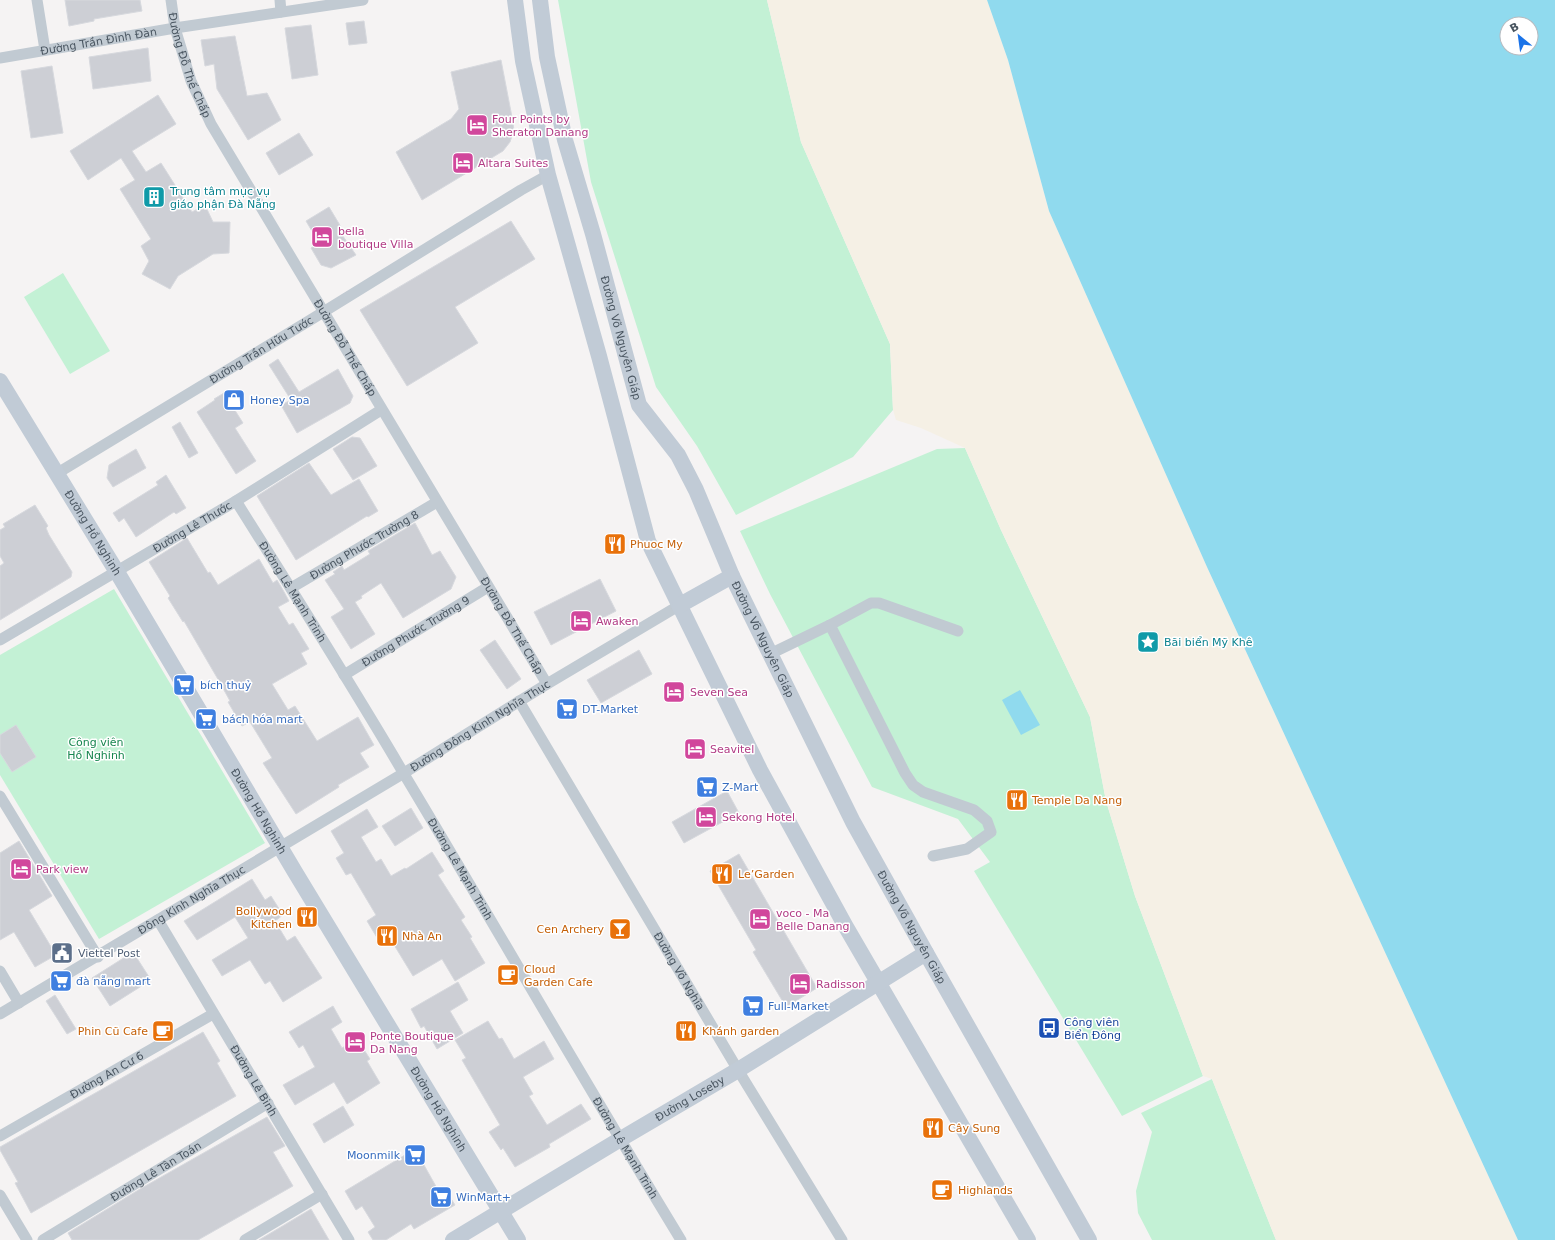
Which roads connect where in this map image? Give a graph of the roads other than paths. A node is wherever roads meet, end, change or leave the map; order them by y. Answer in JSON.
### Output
{"nodes":[{"id":1,"x":37,"y":0,"type":"edge"},
{"id":2,"x":171,"y":0,"type":"edge"},
{"id":3,"x":280,"y":0,"type":"edge"},
{"id":4,"x":363,"y":0,"type":"edge"},
{"id":5,"x":515,"y":0,"type":"edge"},
{"id":6,"x":540,"y":0,"type":"edge"},
{"id":7,"x":281,"y":12,"type":"junction"},
{"id":8,"x":175,"y":28,"type":"junction"},
{"id":9,"x":45,"y":50,"type":"junction"},
{"id":10,"x":0,"y":58,"type":"edge"},
{"id":11,"x":573,"y":168,"type":"junction"},
{"id":12,"x":548,"y":175,"type":"junction"},
{"id":13,"x":324,"y":312,"type":"junction"},
{"id":14,"x":0,"y":381,"type":"edge"},
{"id":15,"x":381,"y":410,"type":"junction"},
{"id":16,"x":56,"y":474,"type":"junction"},
{"id":17,"x":236,"y":501,"type":"junction"},
{"id":18,"x":437,"y":502,"type":"junction"},
{"id":19,"x":117,"y":572,"type":"junction"},
{"id":20,"x":732,"y":576,"type":"junction"},
{"id":21,"x":488,"y":587,"type":"junction"},
{"id":22,"x":291,"y":588,"type":"junction"},
{"id":23,"x":680,"y":605,"type":"junction"},
{"id":24,"x":830,"y":625,"type":"junction"},
{"id":25,"x":958,"y":631,"type":"dead end"},
{"id":26,"x":0,"y":640,"type":"edge"},
{"id":27,"x":770,"y":654,"type":"junction"},
{"id":28,"x":344,"y":675,"type":"junction"},
{"id":29,"x":547,"y":684,"type":"junction"},
{"id":30,"x":519,"y":702,"type":"junction"},
{"id":31,"x":404,"y":773,"type":"junction"},
{"id":32,"x":0,"y":796,"type":"edge"},
{"id":33,"x":280,"y":846,"type":"junction"},
{"id":34,"x":933,"y":856,"type":"dead end"},
{"id":35,"x":158,"y":920,"type":"junction"},
{"id":36,"x":926,"y":953,"type":"junction"},
{"id":37,"x":98,"y":957,"type":"junction"},
{"id":38,"x":0,"y":971,"type":"edge"},
{"id":39,"x":878,"y":983,"type":"junction"},
{"id":40,"x":19,"y":1003,"type":"junction"},
{"id":41,"x":0,"y":1014,"type":"edge"},
{"id":42,"x":213,"y":1014,"type":"junction"},
{"id":43,"x":738,"y":1070,"type":"junction"},
{"id":44,"x":268,"y":1103,"type":"junction"},
{"id":45,"x":0,"y":1136,"type":"edge"},
{"id":46,"x":619,"y":1140,"type":"junction"},
{"id":47,"x":322,"y":1194,"type":"junction"},
{"id":48,"x":0,"y":1195,"type":"edge"},
{"id":49,"x":501,"y":1211,"type":"junction"},
{"id":50,"x":27,"y":1240,"type":"edge"},
{"id":51,"x":43,"y":1240,"type":"edge"},
{"id":52,"x":244,"y":1240,"type":"edge"},
{"id":53,"x":349,"y":1240,"type":"edge"},
{"id":54,"x":453,"y":1240,"type":"edge"},
{"id":55,"x":518,"y":1240,"type":"edge"},
{"id":56,"x":681,"y":1240,"type":"edge"},
{"id":57,"x":842,"y":1240,"type":"edge"},
{"id":58,"x":1028,"y":1240,"type":"edge"},
{"id":59,"x":1089,"y":1240,"type":"edge"}],
"edges":[{"from":1,"to":9,"type":"street"},
{"from":2,"to":8,"type":"street","name":"Đường Đỗ Thế Chấp"},
{"from":3,"to":7,"type":"street"},
{"from":4,"to":7,"type":"street","name":"Đường Trần Đình Đàn"},
{"from":5,"to":12,"type":"main road"},
{"from":6,"to":11,"type":"main road","name":"Đường Võ Nguyên Giáp"},
{"from":7,"to":8,"type":"street","name":"Đường Trần Đình Đàn"},
{"from":8,"to":9,"type":"street","name":"Đường Trần Đình Đàn"},
{"from":8,"to":13,"type":"street","name":"Đường Đỗ Thế Chấp"},
{"from":9,"to":10,"type":"street","name":"Đường Trần Đình Đàn"},
{"from":11,"to":12,"type":"main road"},
{"from":11,"to":20,"type":"main road","name":"Đường Võ Nguyên Giáp"},
{"from":12,"to":13,"type":"street","name":"Đường Trần Hữu Tước"},
{"from":12,"to":23,"type":"main road"},
{"from":13,"to":15,"type":"street","name":"Đường Đỗ Thế Chấp"},
{"from":13,"to":16,"type":"street","name":"Đường Trần Hữu Tước"},
{"from":14,"to":16,"type":"main road","name":"Đường Hồ Nghinh"},
{"from":15,"to":17,"type":"street","name":"Đường Lê Thước"},
{"from":15,"to":18,"type":"street","name":"Đường Đỗ Thế Chấp"},
{"from":16,"to":19,"type":"main road","name":"Đường Hồ Nghinh"},
{"from":17,"to":19,"type":"street","name":"Đường Lê Thước"},
{"from":17,"to":22,"type":"street","name":"Đường Lê Mạnh Trinh"},
{"from":18,"to":21,"type":"street","name":"Đường Đỗ Thế Chấp"},
{"from":18,"to":22,"type":"street","name":"Đường Phước Trường 8"},
{"from":19,"to":26,"type":"street","name":"Đường Lê Thước"},
{"from":19,"to":33,"type":"main road","name":"Đường Hồ Nghinh"},
{"from":20,"to":23,"type":"main road"},
{"from":20,"to":27,"type":"main road","name":"Đường Võ Nguyên Giáp"},
{"from":21,"to":28,"type":"street","name":"Đường Phước Trường 9"},
{"from":21,"to":29,"type":"street","name":"Đường Đỗ Thế Chấp"},
{"from":22,"to":28,"type":"street","name":"Đường Lê Mạnh Trinh"},
{"from":23,"to":29,"type":"street","name":"Đường Đông Kinh Nghĩa Thục"},
{"from":23,"to":39,"type":"main road"},
{"from":24,"to":25,"type":"street"},
{"from":24,"to":27,"type":"street"},
{"from":24,"to":34,"type":"street"},
{"from":27,"to":36,"type":"main road","name":"Đường Võ Nguyên Giáp"},
{"from":28,"to":31,"type":"street","name":"Đường Lê Mạnh Trinh"},
{"from":29,"to":30,"type":"street","name":"Đường Đông Kinh Nghĩa Thục"},
{"from":30,"to":31,"type":"street","name":"Đường Đông Kinh Nghĩa Thục"},
{"from":30,"to":43,"type":"street","name":"Đường Võ Nghĩa"},
{"from":31,"to":33,"type":"street","name":"Đường Đông Kinh Nghĩa Thục"},
{"from":31,"to":46,"type":"street","name":"Đường Lê Mạnh Trinh"},
{"from":32,"to":37,"type":"street"},
{"from":33,"to":35,"type":"street","name":"Đông Kinh Nghĩa Thục"},
{"from":33,"to":49,"type":"main road","name":"Đường Hồ Nghinh"},
{"from":35,"to":37,"type":"street","name":"Đông Kinh Nghĩa Thục"},
{"from":35,"to":42,"type":"street","name":"Đường Lê Binh"},
{"from":36,"to":39,"type":"main road","name":"Đường Loseby"},
{"from":36,"to":59,"type":"main road","name":"Đường Võ Nguyên Giáp"},
{"from":37,"to":40,"type":"street","name":"Đông Kinh Nghĩa Thục"},
{"from":38,"to":40,"type":"street"},
{"from":39,"to":43,"type":"main road","name":"Đường Loseby"},
{"from":39,"to":58,"type":"main road"},
{"from":40,"to":41,"type":"street","name":"Đông Kinh Nghĩa Thục"},
{"from":42,"to":44,"type":"street","name":"Đường Lê Binh"},
{"from":42,"to":45,"type":"street","name":"Đường An Cư 6"},
{"from":43,"to":46,"type":"main road","name":"Đường Loseby"},
{"from":43,"to":57,"type":"street","name":"Đường Võ Nghĩa"},
{"from":44,"to":47,"type":"street","name":"Đường Lê Binh"},
{"from":44,"to":51,"type":"street","name":"Đường Lê Tân Toán"},
{"from":46,"to":49,"type":"main road","name":"Đường Loseby"},
{"from":46,"to":56,"type":"street","name":"Đường Lê Mạnh Trinh"},
{"from":47,"to":52,"type":"street"},
{"from":47,"to":53,"type":"street","name":"Đường Lê Binh"},
{"from":48,"to":50,"type":"street"},
{"from":49,"to":54,"type":"main road","name":"Đường Loseby"},
{"from":49,"to":55,"type":"main road","name":"Đường Hồ Nghinh"}]}
